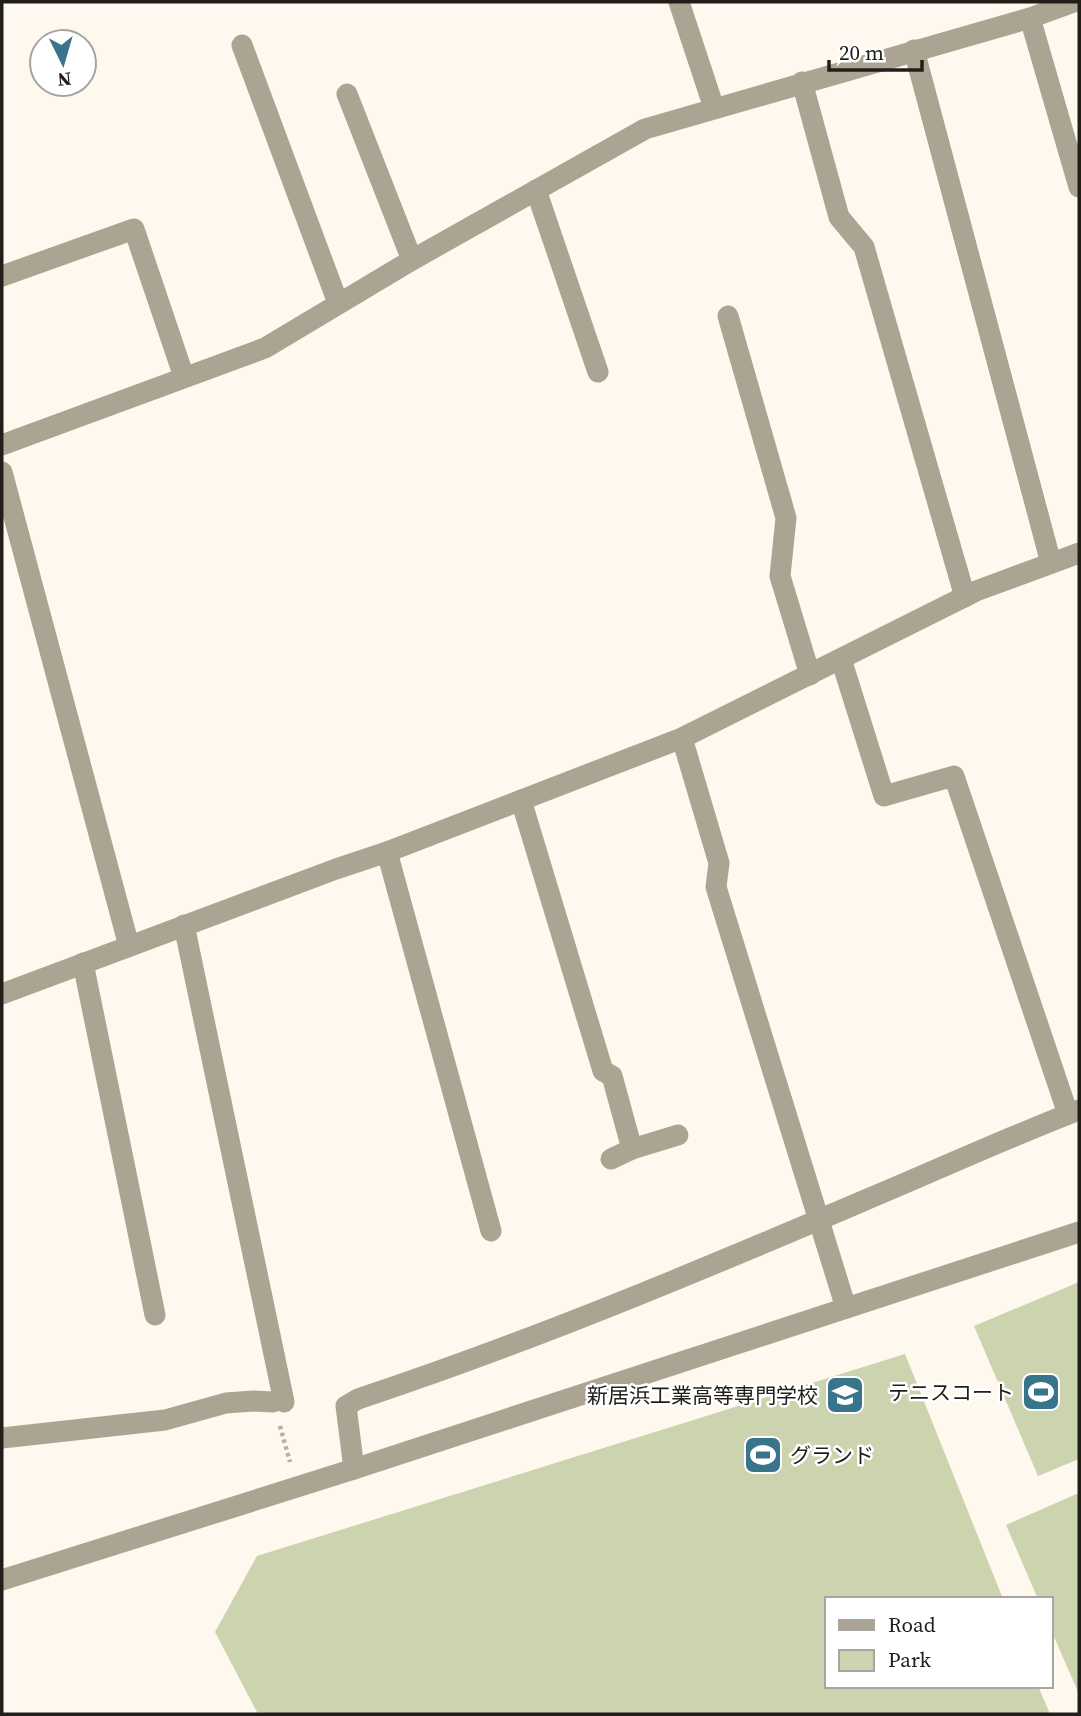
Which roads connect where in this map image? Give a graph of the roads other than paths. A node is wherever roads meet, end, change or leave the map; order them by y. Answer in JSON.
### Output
{"nodes":[{"id":1,"x":679,"y":2,"type":"edge"},
{"id":2,"x":1074,"y":2,"type":"edge"},
{"id":3,"x":1030,"y":18,"type":"junction"},
{"id":4,"x":242,"y":45,"type":"dead end"},
{"id":5,"x":914,"y":50,"type":"junction"},
{"id":6,"x":802,"y":82,"type":"junction"},
{"id":7,"x":347,"y":94,"type":"dead end"},
{"id":8,"x":714,"y":108,"type":"junction"},
{"id":9,"x":1079,"y":187,"type":"edge"},
{"id":10,"x":536,"y":190,"type":"junction"},
{"id":11,"x":412,"y":260,"type":"junction"},
{"id":12,"x":2,"y":276,"type":"edge"},
{"id":13,"x":338,"y":303,"type":"junction"},
{"id":14,"x":728,"y":316,"type":"dead end"},
{"id":15,"x":598,"y":372,"type":"dead end"},
{"id":16,"x":184,"y":377,"type":"junction"},
{"id":17,"x":2,"y":445,"type":"edge"},
{"id":18,"x":2,"y":472,"type":"edge"},
{"id":19,"x":1079,"y":552,"type":"edge"},
{"id":20,"x":1051,"y":563,"type":"junction"},
{"id":21,"x":965,"y":597,"type":"junction"},
{"id":22,"x":841,"y":659,"type":"junction"},
{"id":23,"x":810,"y":675,"type":"junction"},
{"id":24,"x":682,"y":738,"type":"junction"},
{"id":25,"x":521,"y":800,"type":"junction"},
{"id":26,"x":387,"y":852,"type":"junction"},
{"id":27,"x":184,"y":925,"type":"junction"},
{"id":28,"x":129,"y":946,"type":"junction"},
{"id":29,"x":83,"y":963,"type":"junction"},
{"id":30,"x":2,"y":993,"type":"edge"},
{"id":31,"x":1074,"y":1112,"type":"edge"},
{"id":32,"x":678,"y":1135,"type":"dead end"},
{"id":33,"x":632,"y":1149,"type":"junction"},
{"id":34,"x":611,"y":1159,"type":"dead end"},
{"id":35,"x":817,"y":1221,"type":"junction"},
{"id":36,"x":491,"y":1231,"type":"dead end"},
{"id":37,"x":1079,"y":1232,"type":"edge"},
{"id":38,"x":846,"y":1308,"type":"junction"},
{"id":39,"x":155,"y":1315,"type":"dead end"},
{"id":40,"x":2,"y":1438,"type":"edge"},
{"id":41,"x":354,"y":1469,"type":"junction"},
{"id":42,"x":2,"y":1580,"type":"edge"}],
"edges":[{"from":1,"to":8,"type":"street"},
{"from":2,"to":3,"type":"street"},
{"from":3,"to":5,"type":"street"},
{"from":3,"to":9,"type":"street"},
{"from":4,"to":13,"type":"street"},
{"from":5,"to":6,"type":"street"},
{"from":5,"to":20,"type":"street"},
{"from":6,"to":8,"type":"street"},
{"from":6,"to":21,"type":"street"},
{"from":7,"to":11,"type":"street"},
{"from":8,"to":10,"type":"street"},
{"from":10,"to":11,"type":"street"},
{"from":10,"to":15,"type":"street"},
{"from":11,"to":13,"type":"street"},
{"from":12,"to":16,"type":"street"},
{"from":13,"to":16,"type":"street"},
{"from":14,"to":23,"type":"street"},
{"from":16,"to":17,"type":"street"},
{"from":18,"to":28,"type":"street"},
{"from":19,"to":20,"type":"street"},
{"from":20,"to":21,"type":"street"},
{"from":21,"to":22,"type":"street"},
{"from":22,"to":23,"type":"street"},
{"from":22,"to":31,"type":"street"},
{"from":23,"to":24,"type":"street"},
{"from":24,"to":25,"type":"street"},
{"from":24,"to":35,"type":"street"},
{"from":25,"to":26,"type":"street"},
{"from":25,"to":33,"type":"street"},
{"from":26,"to":27,"type":"street"},
{"from":26,"to":36,"type":"street"},
{"from":27,"to":28,"type":"street"},
{"from":27,"to":40,"type":"street"},
{"from":28,"to":29,"type":"street"},
{"from":29,"to":30,"type":"street"},
{"from":29,"to":39,"type":"street"},
{"from":31,"to":35,"type":"street"},
{"from":32,"to":33,"type":"street"},
{"from":33,"to":34,"type":"street"},
{"from":35,"to":38,"type":"street"},
{"from":35,"to":41,"type":"street"},
{"from":37,"to":38,"type":"street"},
{"from":38,"to":41,"type":"street"},
{"from":41,"to":42,"type":"street"}]}
